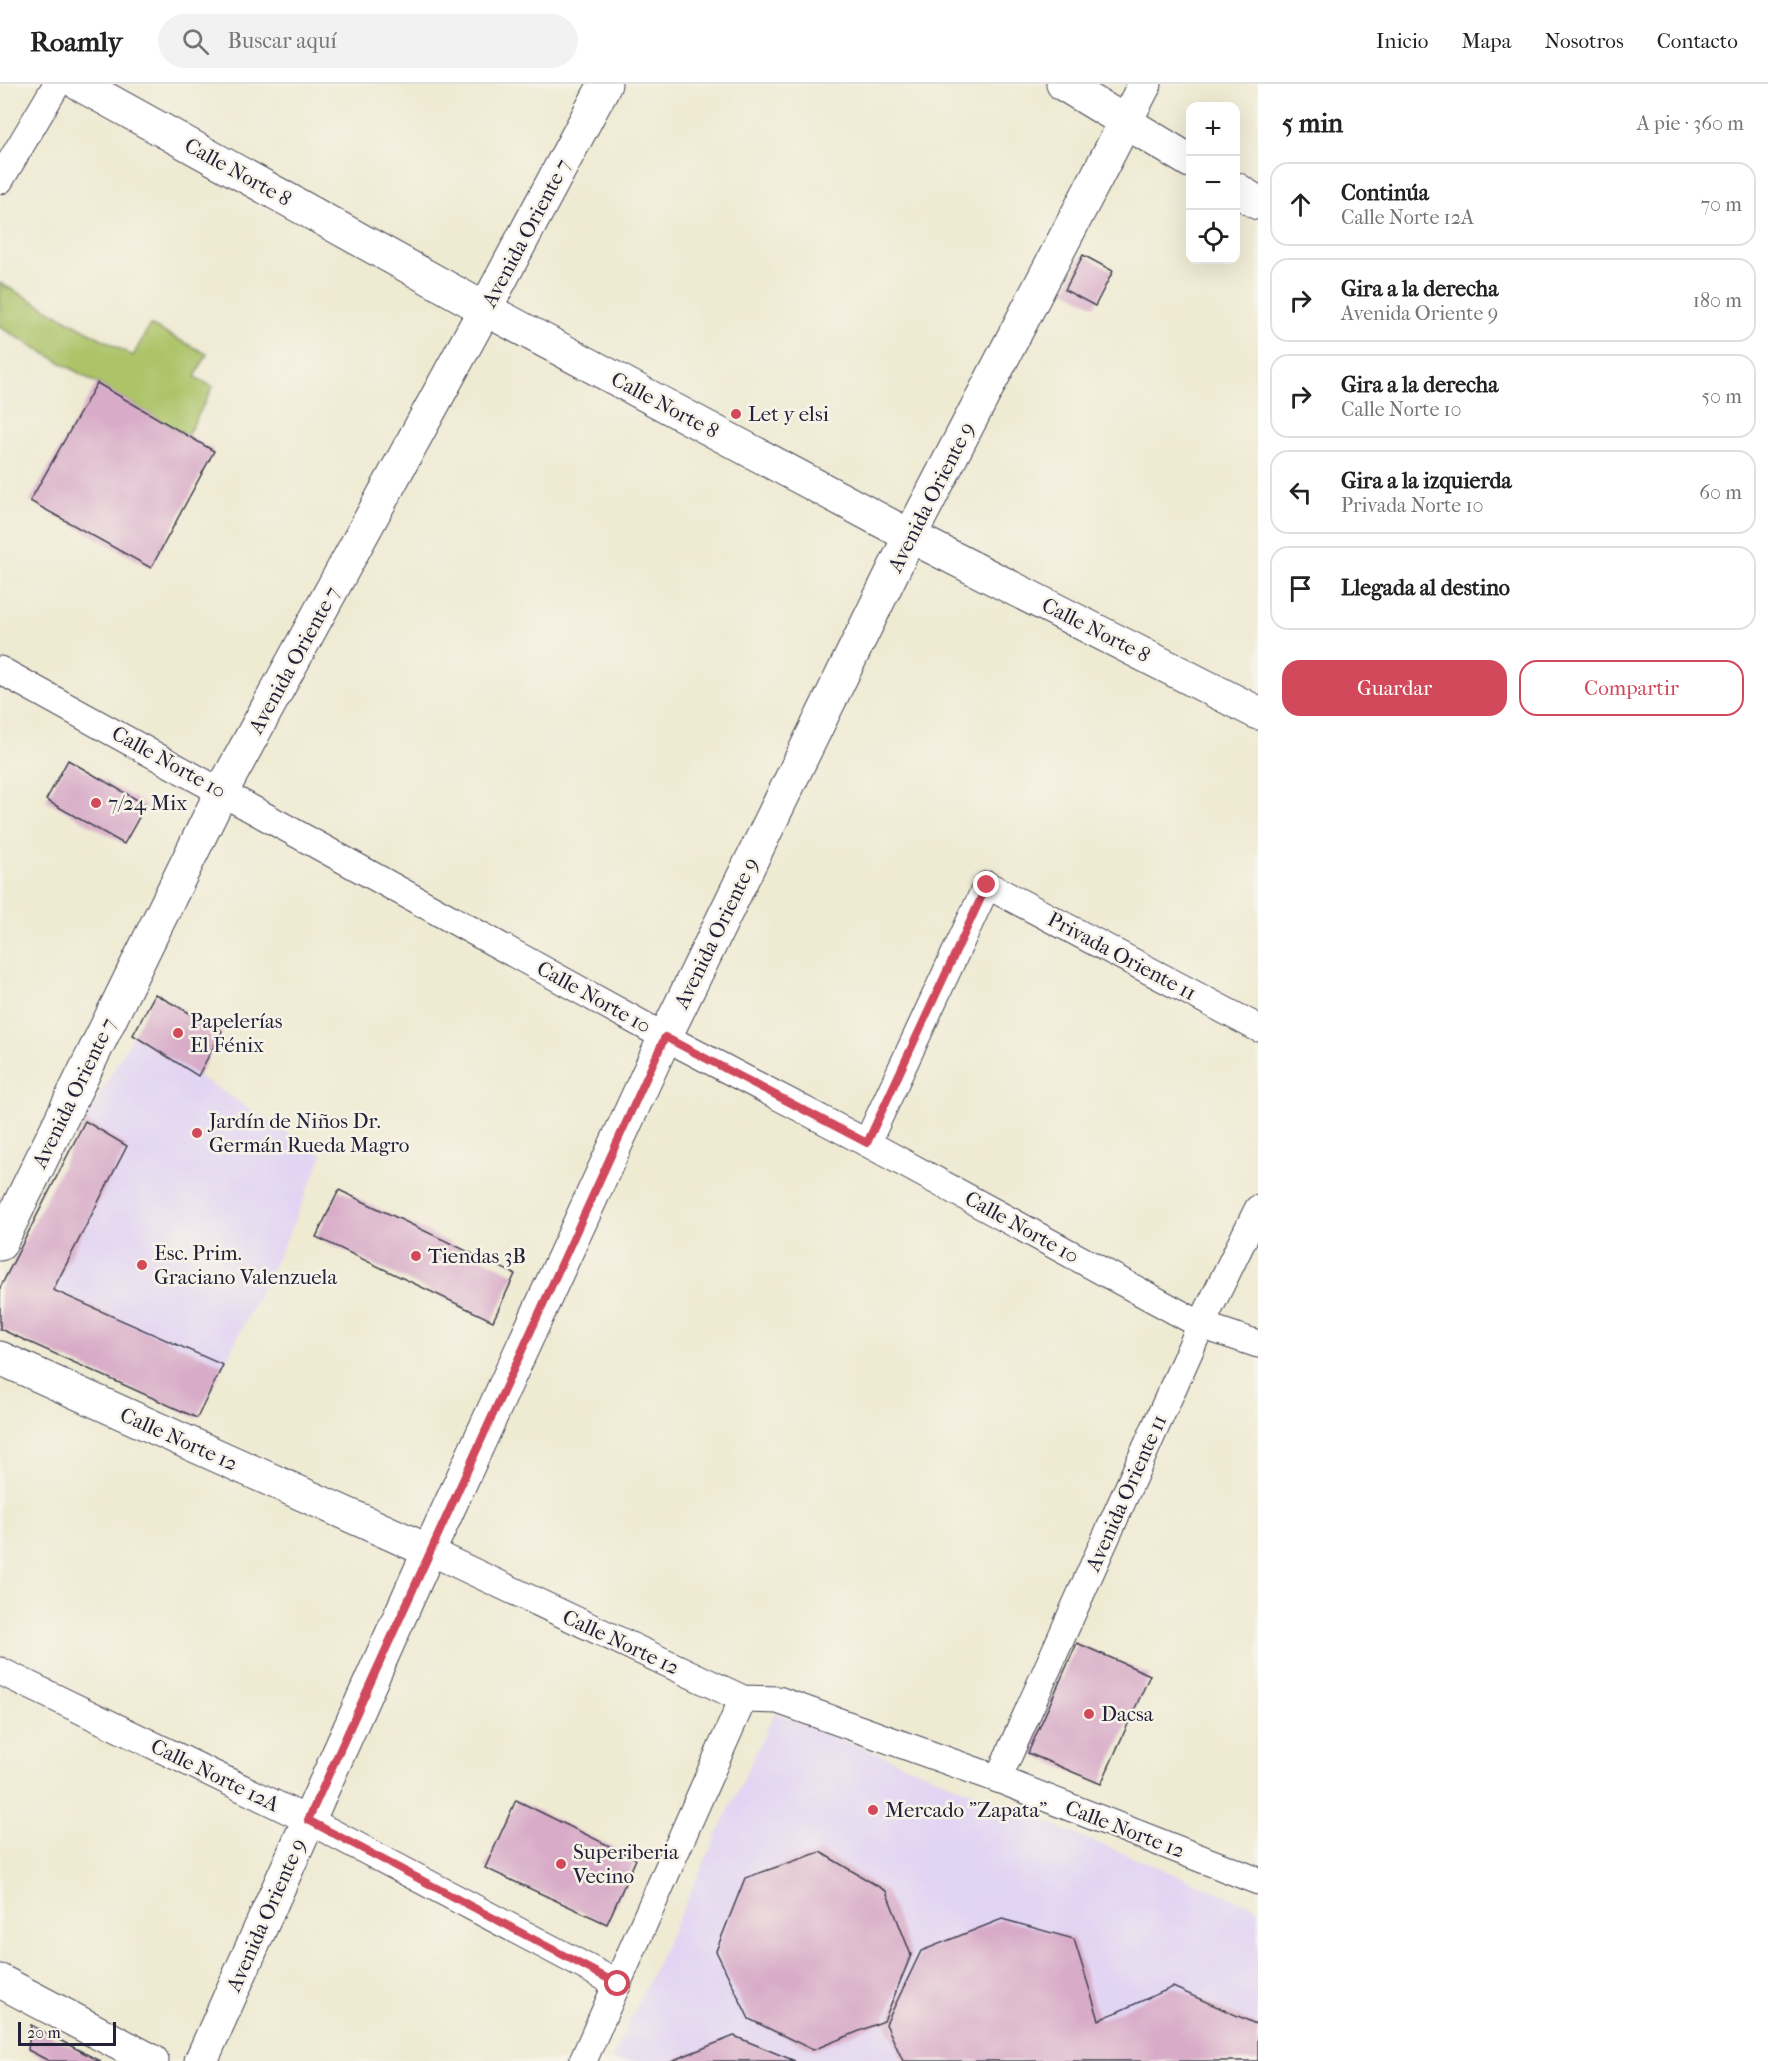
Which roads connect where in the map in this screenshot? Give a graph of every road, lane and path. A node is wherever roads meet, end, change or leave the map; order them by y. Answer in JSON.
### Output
{"nodes":[{"id":1,"x":57,"y":84,"type":"edge"},
{"id":2,"x":79,"y":84,"type":"edge"},
{"id":3,"x":604,"y":84,"type":"edge"},
{"id":4,"x":1063,"y":84,"type":"edge"},
{"id":5,"x":1145,"y":84,"type":"edge"},
{"id":6,"x":1125,"y":121,"type":"junction"},
{"id":7,"x":1186,"y":158,"type":"edge"},
{"id":8,"x":0,"y":180,"type":"edge"},
{"id":9,"x":1240,"y":192,"type":"edge"},
{"id":10,"x":1258,"y":203,"type":"edge"},
{"id":11,"x":485,"y":309,"type":"junction"},
{"id":12,"x":910,"y":536,"type":"junction"},
{"id":13,"x":0,"y":670,"type":"edge"},
{"id":14,"x":1258,"y":713,"type":"edge"},
{"id":15,"x":222,"y":791,"type":"junction"},
{"id":16,"x":1258,"y":1028,"type":"edge"},
{"id":17,"x":665,"y":1037,"type":"junction"},
{"id":18,"x":867,"y":1143,"type":"junction"},
{"id":19,"x":1258,"y":1209,"type":"edge"},
{"id":20,"x":0,"y":1244,"type":"edge"},
{"id":21,"x":1201,"y":1325,"type":"junction"},
{"id":22,"x":1258,"y":1344,"type":"edge"},
{"id":23,"x":0,"y":1358,"type":"edge"},
{"id":24,"x":429,"y":1551,"type":"junction"},
{"id":25,"x":0,"y":1671,"type":"edge"},
{"id":26,"x":743,"y":1699,"type":"junction"},
{"id":27,"x":998,"y":1779,"type":"junction"},
{"id":28,"x":308,"y":1820,"type":"junction"},
{"id":29,"x":1258,"y":1881,"type":"edge"},
{"id":30,"x":0,"y":1981,"type":"edge"},
{"id":31,"x":618,"y":1984,"type":"junction"},
{"id":32,"x":152,"y":2061,"type":"edge"},
{"id":33,"x":201,"y":2061,"type":"edge"},
{"id":34,"x":583,"y":2061,"type":"edge"}],
"edges":[{"from":1,"to":8,"type":"street"},
{"from":2,"to":11,"type":"street","name":"Calle Norte 8"},
{"from":3,"to":11,"type":"street","name":"Avenida Oriente 7"},
{"from":4,"to":6,"type":"street"},
{"from":5,"to":6,"type":"street","name":"Avenida Oriente 9"},
{"from":6,"to":7,"type":"street"},
{"from":6,"to":12,"type":"street","name":"Avenida Oriente 9"},
{"from":9,"to":10,"type":"street"},
{"from":11,"to":12,"type":"street","name":"Calle Norte 8"},
{"from":11,"to":15,"type":"street","name":"Avenida Oriente 7"},
{"from":12,"to":14,"type":"street","name":"Calle Norte 8"},
{"from":12,"to":17,"type":"street","name":"Avenida Oriente 9"},
{"from":13,"to":15,"type":"street","name":"Calle Norte 10"},
{"from":15,"to":17,"type":"street","name":"Calle Norte 10"},
{"from":15,"to":20,"type":"street","name":"Avenida Oriente 7"},
{"from":16,"to":18,"type":"street","name":"Privada Oriente 11"},
{"from":17,"to":18,"type":"street","name":"Calle Norte 10"},
{"from":17,"to":24,"type":"street","name":"Avenida Oriente 9"},
{"from":18,"to":21,"type":"street","name":"Calle Norte 10"},
{"from":19,"to":21,"type":"street","name":"Avenida Oriente 11"},
{"from":21,"to":22,"type":"street","name":"Calle Norte 10"},
{"from":21,"to":27,"type":"street","name":"Avenida Oriente 11"},
{"from":23,"to":24,"type":"street","name":"Calle Norte 12"},
{"from":24,"to":26,"type":"street","name":"Calle Norte 12"},
{"from":24,"to":28,"type":"street","name":"Avenida Oriente 9"},
{"from":25,"to":28,"type":"street","name":"Calle Norte 12A"},
{"from":26,"to":27,"type":"street","name":"Calle Norte 12"},
{"from":26,"to":31,"type":"street"},
{"from":27,"to":29,"type":"street","name":"Calle Norte 12"},
{"from":28,"to":31,"type":"street","name":"Calle Norte 12A"},
{"from":28,"to":33,"type":"street","name":"Avenida Oriente 9"},
{"from":30,"to":32,"type":"street"},
{"from":31,"to":34,"type":"street"}]}
